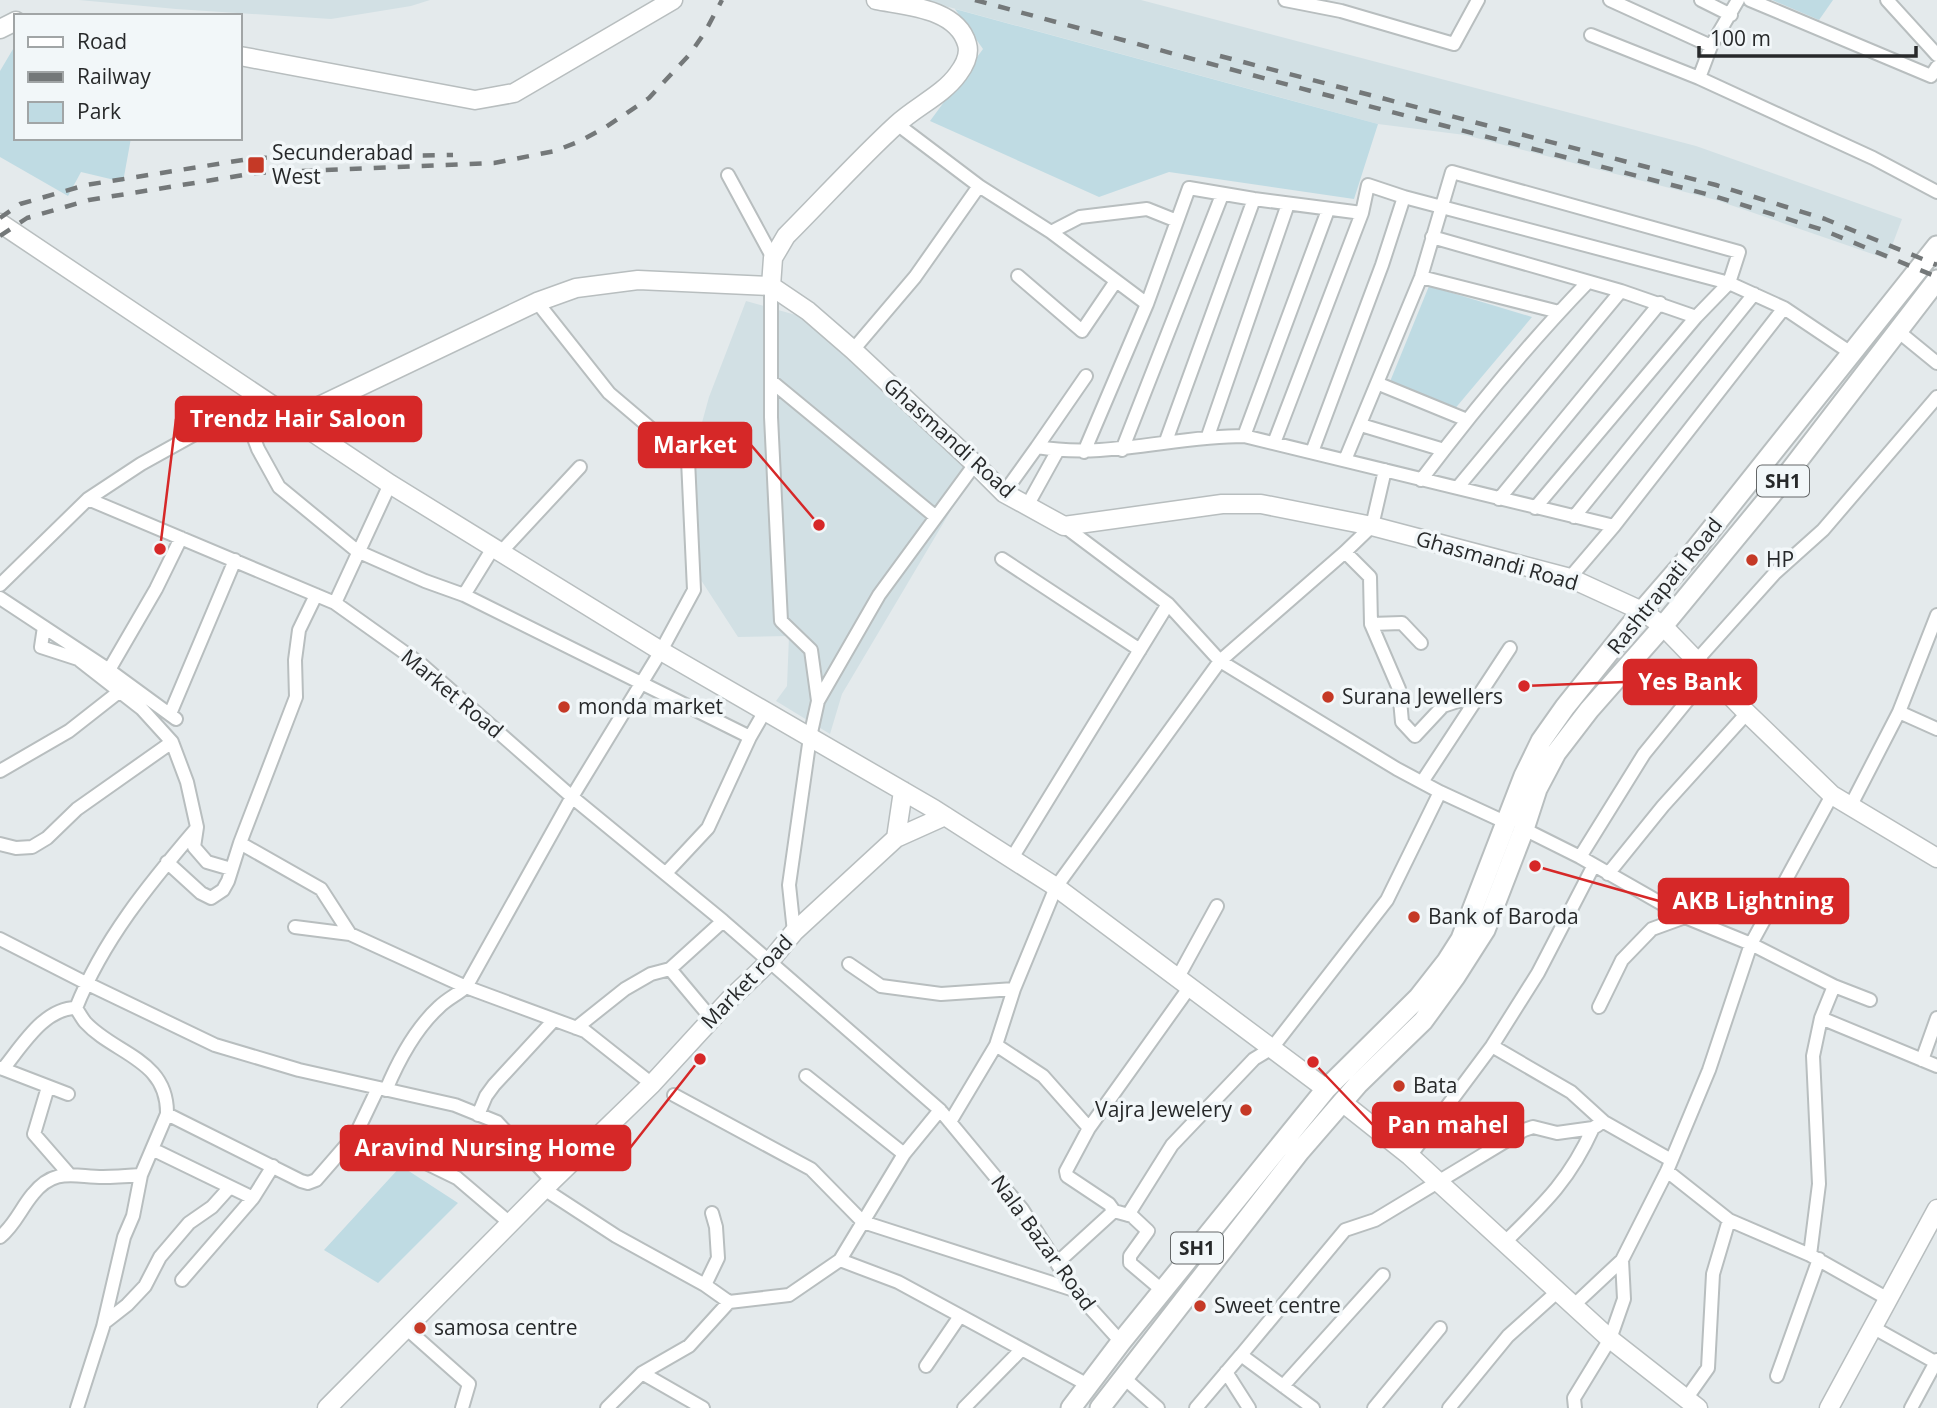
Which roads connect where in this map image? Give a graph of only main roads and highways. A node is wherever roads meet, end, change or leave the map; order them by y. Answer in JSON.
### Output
{"nodes":[{"id":1,"x":1937,"y":246,"type":"edge"},
{"id":2,"x":1937,"y":281,"type":"edge"},
{"id":3,"x":1516,"y":825,"type":"junction"},
{"id":4,"x":1484,"y":906,"type":"junction"},
{"id":5,"x":1071,"y":1408,"type":"edge"},
{"id":6,"x":1100,"y":1408,"type":"edge"}],
"edges":[{"from":1,"to":3,"type":"main road","name":"Rashtrapati Road","number":"SH1"},
{"from":2,"to":3,"type":"main road","name":"Rashtrapati Road","number":"SH1"},
{"from":3,"to":4,"type":"main road","name":"Rashtrapati Road","number":"SH1"},
{"from":4,"to":5,"type":"main road","name":"Rashtrapati Road","number":"SH1"},
{"from":4,"to":6,"type":"main road","name":"Rashtrapati Road","number":"SH1"}]}
